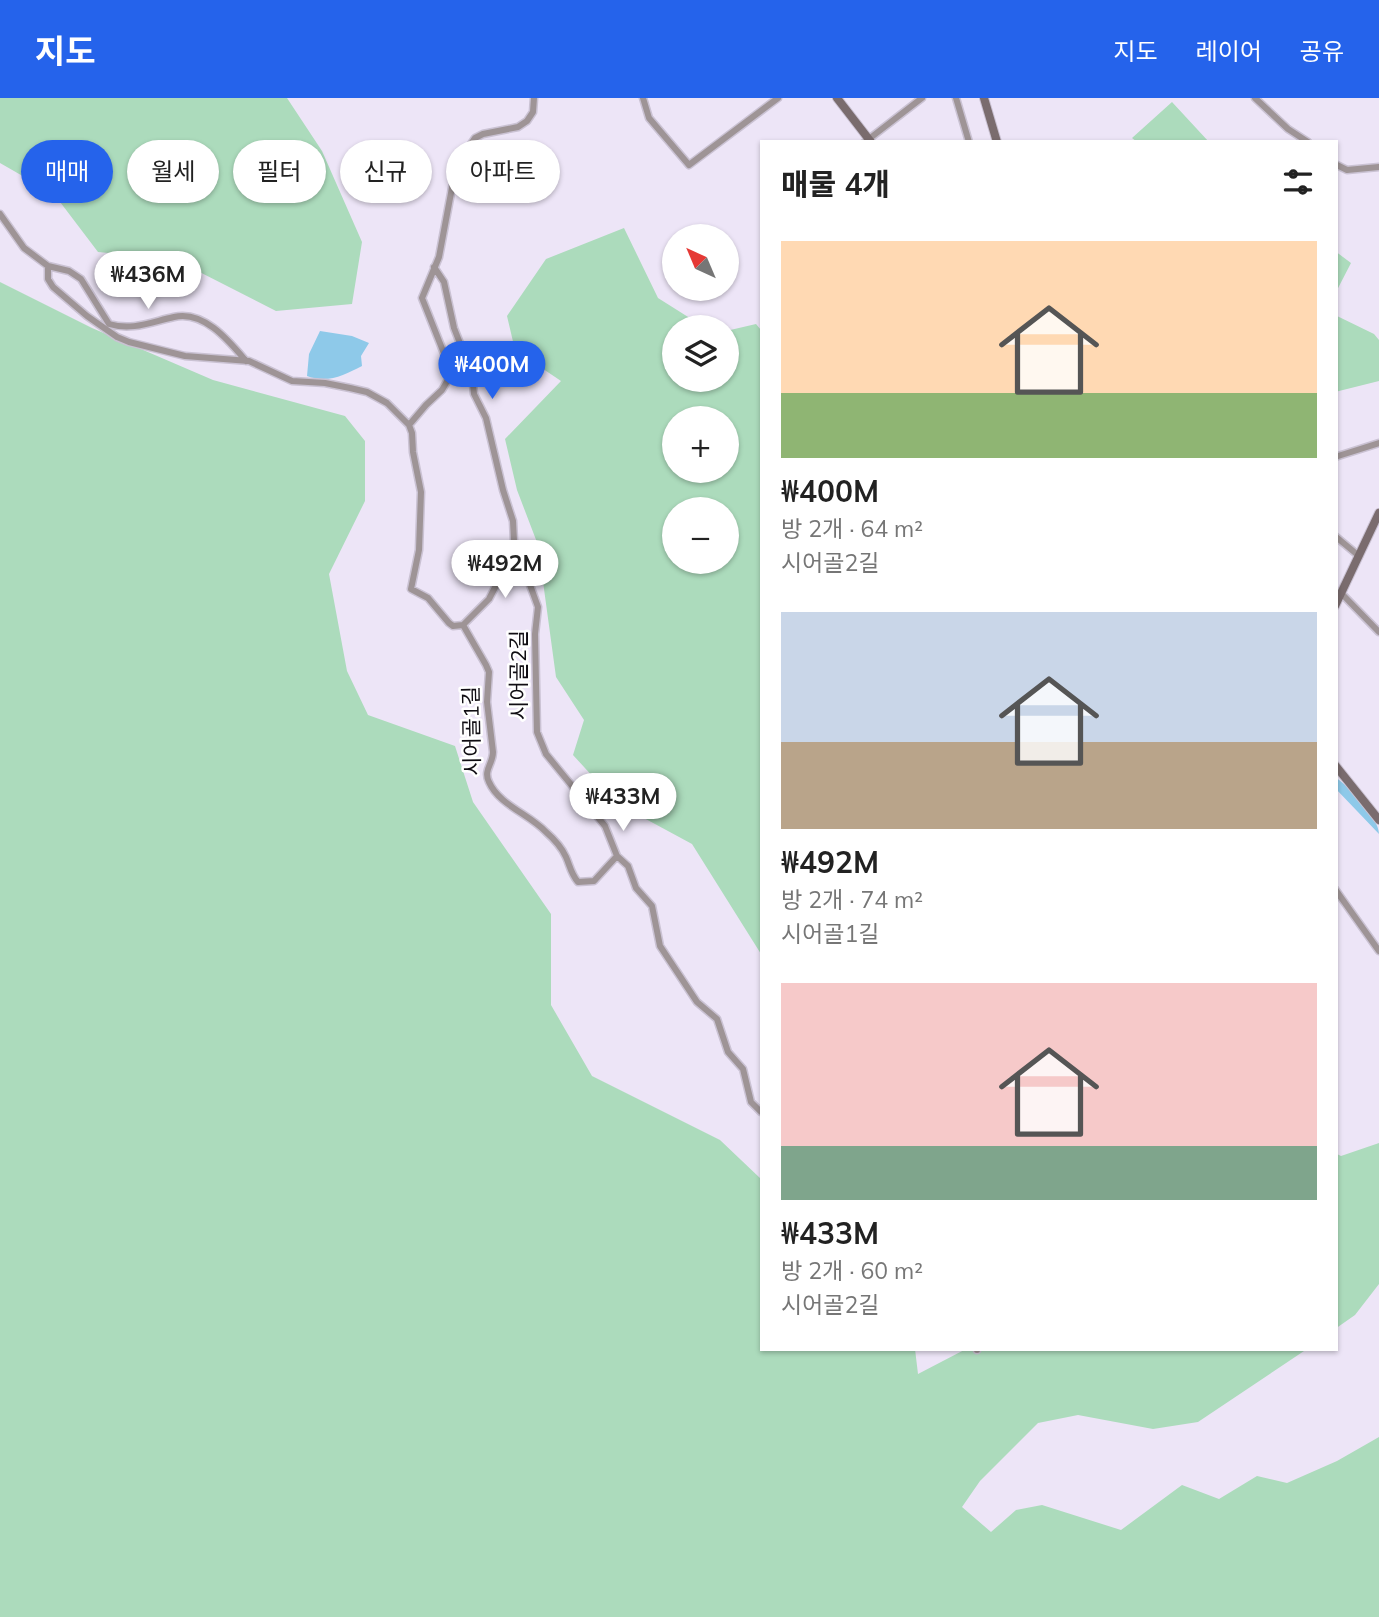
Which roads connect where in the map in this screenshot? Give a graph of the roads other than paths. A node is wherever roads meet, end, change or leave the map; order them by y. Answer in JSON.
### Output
{"nodes":[{"id":1,"x":534,"y":98,"type":"edge"},
{"id":2,"x":643,"y":98,"type":"edge"},
{"id":3,"x":778,"y":98,"type":"edge"},
{"id":4,"x":837,"y":98,"type":"edge"},
{"id":5,"x":922,"y":98,"type":"edge"},
{"id":6,"x":956,"y":98,"type":"edge"},
{"id":7,"x":984,"y":98,"type":"edge"},
{"id":8,"x":1255,"y":98,"type":"edge"},
{"id":9,"x":867,"y":140,"type":"edge"},
{"id":10,"x":869,"y":140,"type":"edge"},
{"id":11,"x":968,"y":140,"type":"edge"},
{"id":12,"x":996,"y":140,"type":"edge"},
{"id":13,"x":1305,"y":140,"type":"edge"},
{"id":14,"x":1338,"y":166,"type":"edge"},
{"id":15,"x":1379,"y":167,"type":"edge"},
{"id":16,"x":0,"y":214,"type":"edge"},
{"id":17,"x":48,"y":266,"type":"junction"},
{"id":18,"x":434,"y":267,"type":"junction"},
{"id":19,"x":246,"y":361,"type":"junction"},
{"id":20,"x":409,"y":425,"type":"junction"},
{"id":21,"x":1379,"y":443,"type":"edge"},
{"id":22,"x":1338,"y":456,"type":"edge"},
{"id":23,"x":1379,"y":513,"type":"edge"},
{"id":24,"x":1338,"y":538,"type":"edge"},
{"id":25,"x":517,"y":551,"type":"junction"},
{"id":26,"x":1359,"y":556,"type":"junction"},
{"id":27,"x":1341,"y":593,"type":"junction"},
{"id":28,"x":1338,"y":600,"type":"edge"},
{"id":29,"x":463,"y":625,"type":"junction"},
{"id":30,"x":1379,"y":632,"type":"edge"},
{"id":31,"x":1338,"y":769,"type":"edge"},
{"id":32,"x":1379,"y":820,"type":"edge"},
{"id":33,"x":617,"y":856,"type":"junction"},
{"id":34,"x":1338,"y":893,"type":"edge"},
{"id":35,"x":1379,"y":951,"type":"edge"},
{"id":36,"x":760,"y":1111,"type":"edge"}],
"edges":[{"from":1,"to":18,"type":"street"},
{"from":2,"to":3,"type":"street"},
{"from":4,"to":9,"type":"main road"},
{"from":5,"to":10,"type":"street"},
{"from":6,"to":11,"type":"street"},
{"from":7,"to":12,"type":"main road"},
{"from":8,"to":13,"type":"street"},
{"from":14,"to":15,"type":"street"},
{"from":16,"to":17,"type":"street"},
{"from":17,"to":19,"type":"street"},
{"from":17,"to":19,"type":"street"},
{"from":18,"to":20,"type":"street"},
{"from":18,"to":25,"type":"street","name":"시어골2길"},
{"from":19,"to":20,"type":"street"},
{"from":20,"to":29,"type":"street","name":"시어골1길"},
{"from":21,"to":22,"type":"street"},
{"from":23,"to":26,"type":"main road"},
{"from":24,"to":26,"type":"street"},
{"from":25,"to":29,"type":"street"},
{"from":25,"to":33,"type":"street","name":"시어골2길"},
{"from":26,"to":27,"type":"main road"},
{"from":27,"to":28,"type":"main road"},
{"from":27,"to":30,"type":"street"},
{"from":29,"to":33,"type":"street","name":"시어골1길"},
{"from":31,"to":32,"type":"main road"},
{"from":33,"to":36,"type":"street","name":"시어골2길"},
{"from":34,"to":35,"type":"street"}]}
